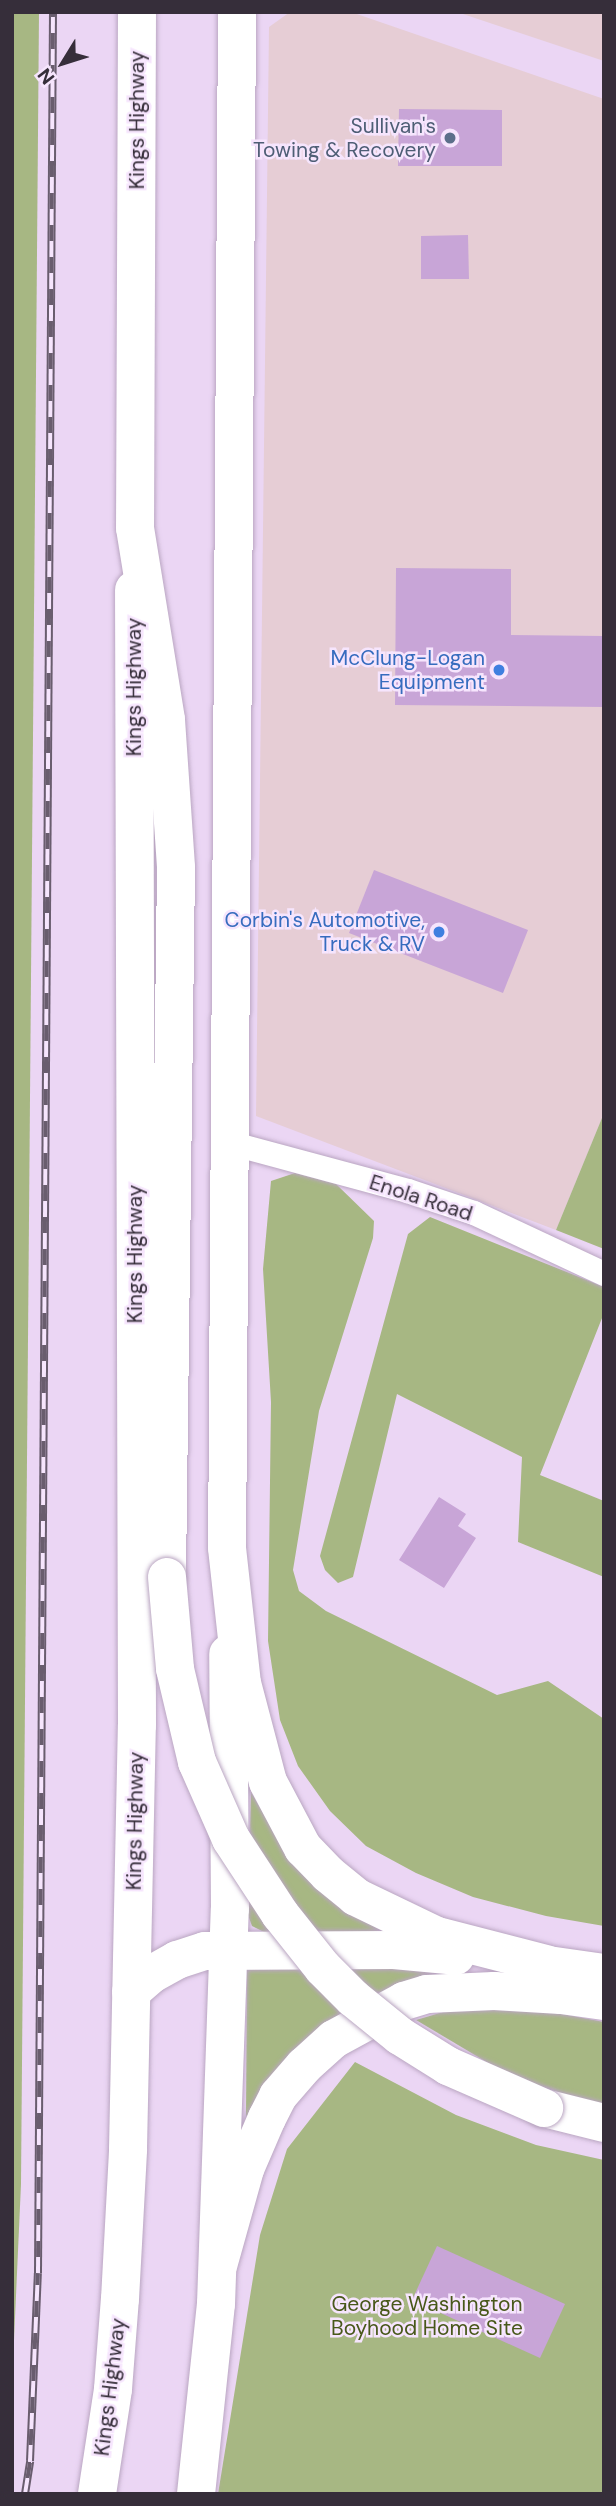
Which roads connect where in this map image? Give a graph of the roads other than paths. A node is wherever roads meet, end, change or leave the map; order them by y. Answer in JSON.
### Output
{"nodes":[{"id":1,"x":137,"y":12,"type":"edge"},
{"id":2,"x":237,"y":12,"type":"edge"},
{"id":3,"x":135,"y":528,"type":"junction"},
{"id":4,"x":230,"y":1143,"type":"junction"},
{"id":5,"x":604,"y":1274,"type":"edge"},
{"id":6,"x":227,"y":1548,"type":"junction"},
{"id":7,"x":229,"y":1948,"type":"junction"},
{"id":8,"x":546,"y":1964,"type":"junction"},
{"id":9,"x":604,"y":1973,"type":"edge"},
{"id":10,"x":131,"y":1992,"type":"junction"},
{"id":11,"x":604,"y":2001,"type":"edge"},
{"id":12,"x":604,"y":2123,"type":"edge"},
{"id":13,"x":218,"y":2266,"type":"junction"},
{"id":14,"x":97,"y":2494,"type":"edge"},
{"id":15,"x":196,"y":2494,"type":"edge"}],
"edges":[{"from":1,"to":3,"type":"main road","name":"Kings Highway"},
{"from":2,"to":4,"type":"main road"},
{"from":3,"to":10,"type":"main road","name":"Kings Highway"},
{"from":3,"to":12,"type":"main road","bridge":true},
{"from":4,"to":5,"type":"street","name":"Enola Road"},
{"from":4,"to":6,"type":"main road"},
{"from":6,"to":7,"type":"main road"},
{"from":6,"to":8,"type":"main road"},
{"from":7,"to":8,"type":"main road"},
{"from":7,"to":10,"type":"main road"},
{"from":7,"to":13,"type":"main road"},
{"from":8,"to":9,"type":"main road"},
{"from":10,"to":14,"type":"main road","name":"Kings Highway"},
{"from":11,"to":13,"type":"main road"},
{"from":13,"to":15,"type":"main road"}]}
